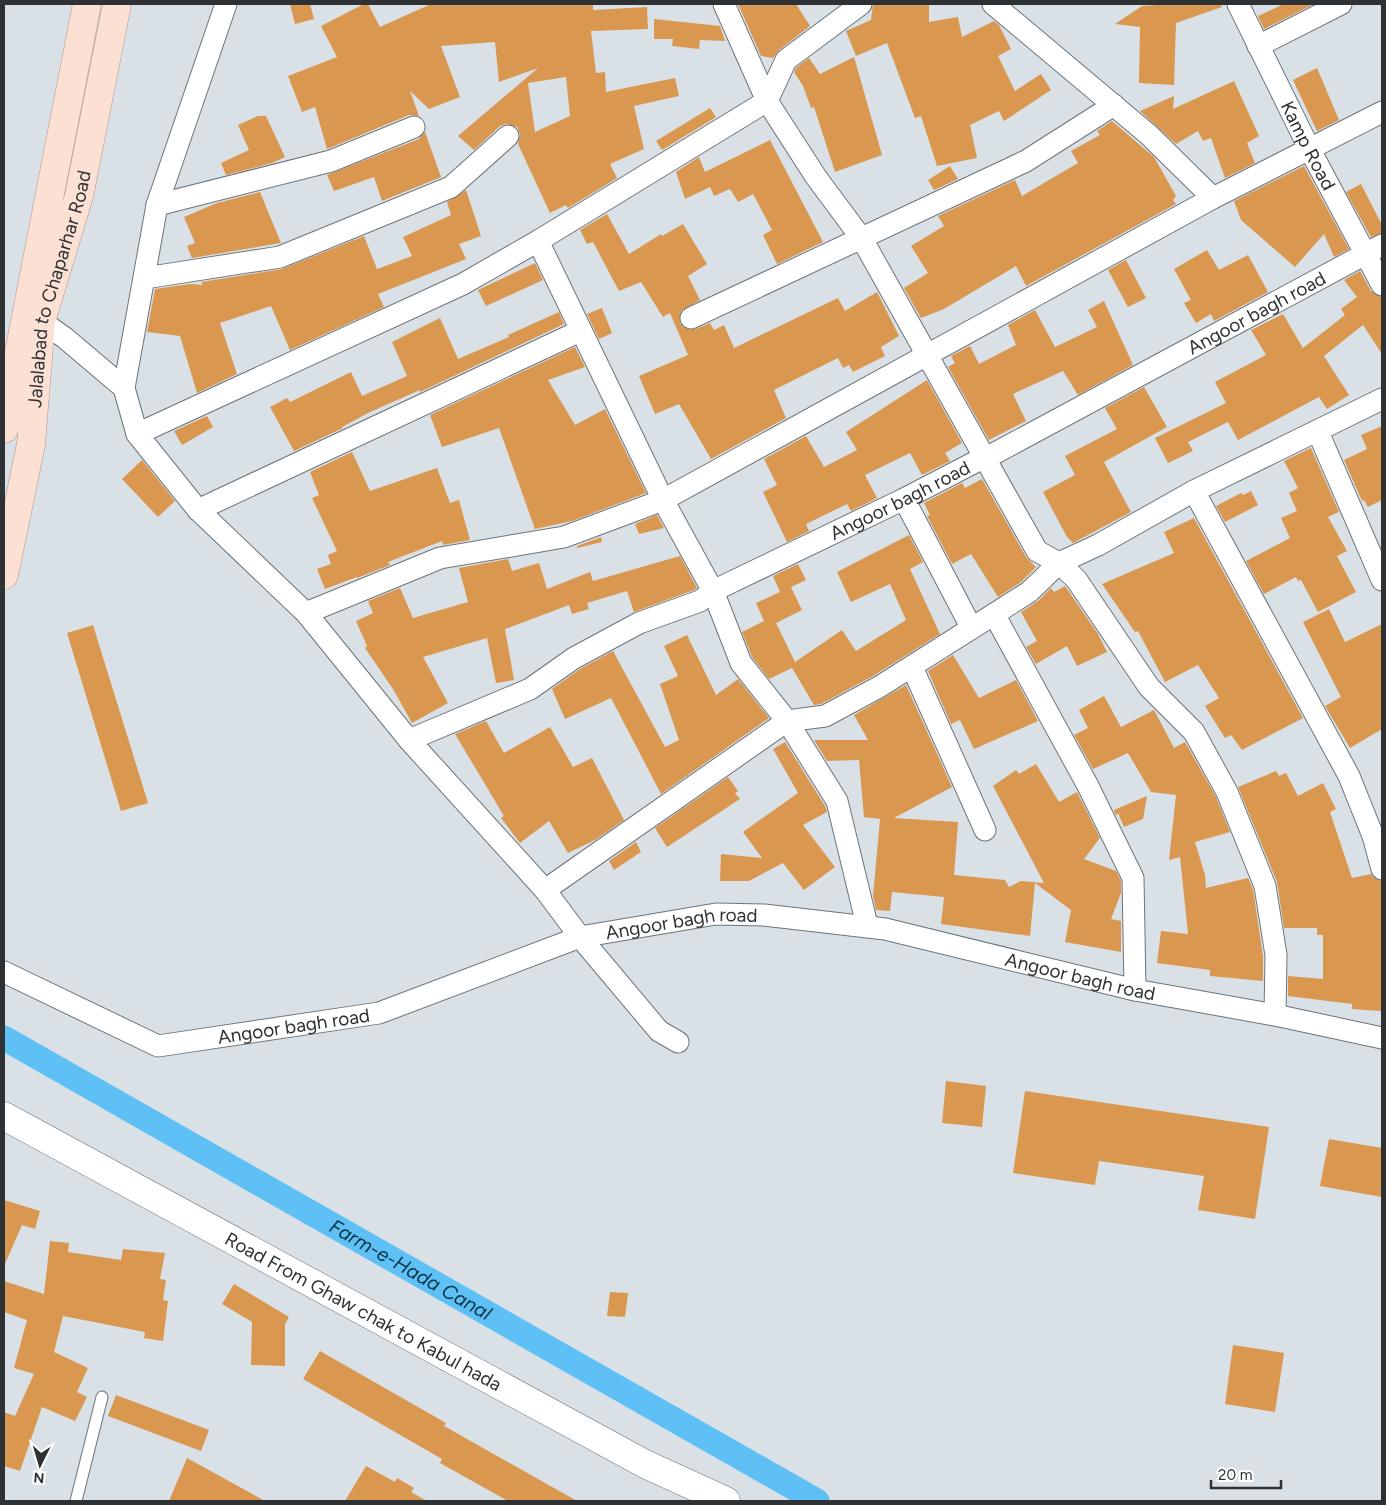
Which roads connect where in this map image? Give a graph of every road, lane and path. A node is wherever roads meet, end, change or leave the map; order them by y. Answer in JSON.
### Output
{"nodes":[{"id":1,"x":87,"y":4,"type":"edge"},
{"id":2,"x":117,"y":4,"type":"edge"},
{"id":3,"x":226,"y":4,"type":"edge"},
{"id":4,"x":724,"y":4,"type":"edge"},
{"id":5,"x":862,"y":4,"type":"edge"},
{"id":6,"x":993,"y":4,"type":"edge"},
{"id":7,"x":1238,"y":4,"type":"edge"},
{"id":8,"x":1342,"y":4,"type":"edge"},
{"id":9,"x":1258,"y":46,"type":"junction"},
{"id":10,"x":767,"y":101,"type":"junction"},
{"id":11,"x":1114,"y":105,"type":"junction"},
{"id":12,"x":1382,"y":112,"type":"edge"},
{"id":13,"x":414,"y":127,"type":"dead end"},
{"id":14,"x":508,"y":136,"type":"dead end"},
{"id":15,"x":1310,"y":150,"type":"junction"},
{"id":16,"x":1213,"y":198,"type":"junction"},
{"id":17,"x":157,"y":205,"type":"junction"},
{"id":18,"x":862,"y":238,"type":"junction"},
{"id":19,"x":538,"y":241,"type":"junction"},
{"id":20,"x":1375,"y":250,"type":"edge"},
{"id":21,"x":145,"y":278,"type":"junction"},
{"id":22,"x":1382,"y":285,"type":"edge"},
{"id":23,"x":691,"y":318,"type":"dead end"},
{"id":24,"x":41,"y":322,"type":"junction"},
{"id":25,"x":580,"y":331,"type":"junction"},
{"id":26,"x":930,"y":356,"type":"junction"},
{"id":27,"x":124,"y":388,"type":"junction"},
{"id":28,"x":1382,"y":399,"type":"edge"},
{"id":29,"x":4,"y":429,"type":"edge"},
{"id":30,"x":1318,"y":432,"type":"junction"},
{"id":31,"x":137,"y":434,"type":"junction"},
{"id":32,"x":986,"y":458,"type":"junction"},
{"id":33,"x":1194,"y":491,"type":"junction"},
{"id":34,"x":904,"y":499,"type":"junction"},
{"id":35,"x":663,"y":500,"type":"junction"},
{"id":36,"x":198,"y":510,"type":"junction"},
{"id":37,"x":1059,"y":563,"type":"junction"},
{"id":38,"x":4,"y":575,"type":"edge"},
{"id":39,"x":1382,"y":580,"type":"edge"},
{"id":40,"x":713,"y":591,"type":"junction"},
{"id":41,"x":306,"y":613,"type":"junction"},
{"id":42,"x":994,"y":614,"type":"junction"},
{"id":43,"x":972,"y":627,"type":"junction"},
{"id":44,"x":912,"y":666,"type":"junction"},
{"id":45,"x":787,"y":721,"type":"junction"},
{"id":46,"x":409,"y":740,"type":"junction"},
{"id":47,"x":985,"y":830,"type":"dead end"},
{"id":48,"x":1382,"y":869,"type":"edge"},
{"id":49,"x":545,"y":890,"type":"junction"},
{"id":50,"x":867,"y":925,"type":"junction"},
{"id":51,"x":580,"y":937,"type":"junction"},
{"id":52,"x":4,"y":972,"type":"edge"},
{"id":53,"x":1135,"y":990,"type":"junction"},
{"id":54,"x":1275,"y":1015,"type":"junction"},
{"id":55,"x":1382,"y":1038,"type":"edge"},
{"id":56,"x":678,"y":1042,"type":"dead end"},
{"id":57,"x":4,"y":1116,"type":"edge"},
{"id":58,"x":102,"y":1397,"type":"dead end"},
{"id":59,"x":76,"y":1501,"type":"edge"},
{"id":60,"x":726,"y":1501,"type":"edge"}],
"edges":[{"from":1,"to":29,"type":"main road","name":"Jalalabad to Chaparhar Road"},
{"from":2,"to":24,"type":"main road","name":"Jalalabad to Chaparhar Road"},
{"from":3,"to":17,"type":"street"},
{"from":4,"to":10,"type":"street"},
{"from":5,"to":10,"type":"street"},
{"from":6,"to":11,"type":"street"},
{"from":7,"to":9,"type":"street","name":"Kamp Road"},
{"from":8,"to":9,"type":"street"},
{"from":9,"to":15,"type":"street","name":"Kamp Road"},
{"from":10,"to":18,"type":"street"},
{"from":10,"to":19,"type":"street"},
{"from":11,"to":16,"type":"street"},
{"from":11,"to":18,"type":"street"},
{"from":12,"to":15,"type":"street"},
{"from":13,"to":17,"type":"street"},
{"from":14,"to":21,"type":"street"},
{"from":15,"to":16,"type":"street"},
{"from":15,"to":20,"type":"street","name":"Kamp Road"},
{"from":16,"to":26,"type":"street"},
{"from":17,"to":21,"type":"street"},
{"from":18,"to":23,"type":"street"},
{"from":18,"to":26,"type":"street"},
{"from":19,"to":25,"type":"street"},
{"from":19,"to":31,"type":"street"},
{"from":20,"to":22,"type":"street","name":"Kamp Road"},
{"from":20,"to":32,"type":"street","name":"Angoor bagh road"},
{"from":21,"to":27,"type":"street"},
{"from":24,"to":27,"type":"street"},
{"from":24,"to":38,"type":"main road","name":"Jalalabad to Chaparhar Road"},
{"from":25,"to":35,"type":"street"},
{"from":25,"to":36,"type":"street"},
{"from":26,"to":32,"type":"street"},
{"from":26,"to":35,"type":"street"},
{"from":27,"to":31,"type":"street"},
{"from":28,"to":30,"type":"street"},
{"from":30,"to":33,"type":"street"},
{"from":30,"to":39,"type":"street"},
{"from":31,"to":36,"type":"street"},
{"from":32,"to":34,"type":"street","name":"Angoor bagh road"},
{"from":32,"to":37,"type":"street"},
{"from":33,"to":37,"type":"street"},
{"from":33,"to":48,"type":"street"},
{"from":34,"to":40,"type":"street","name":"Angoor bagh road"},
{"from":34,"to":43,"type":"street"},
{"from":35,"to":40,"type":"street"},
{"from":35,"to":41,"type":"street"},
{"from":36,"to":41,"type":"street"},
{"from":37,"to":42,"type":"street"},
{"from":37,"to":54,"type":"street"},
{"from":40,"to":45,"type":"street"},
{"from":40,"to":46,"type":"street","name":"Angoor bagh road"},
{"from":41,"to":46,"type":"street"},
{"from":42,"to":43,"type":"street"},
{"from":42,"to":53,"type":"street"},
{"from":43,"to":44,"type":"street"},
{"from":44,"to":45,"type":"street"},
{"from":44,"to":47,"type":"street"},
{"from":45,"to":49,"type":"street"},
{"from":45,"to":50,"type":"street"},
{"from":46,"to":49,"type":"street"},
{"from":49,"to":51,"type":"street"},
{"from":50,"to":51,"type":"street","name":"Angoor bagh road"},
{"from":50,"to":53,"type":"street","name":"Angoor bagh road"},
{"from":51,"to":52,"type":"street","name":"Angoor bagh road"},
{"from":51,"to":56,"type":"street"},
{"from":53,"to":54,"type":"street","name":"Angoor bagh road"},
{"from":54,"to":55,"type":"street","name":"Angoor bagh road"},
{"from":57,"to":60,"type":"street","name":"Road From Ghaw chak to Kabul hada"},
{"from":58,"to":59,"type":"lane"}]}
